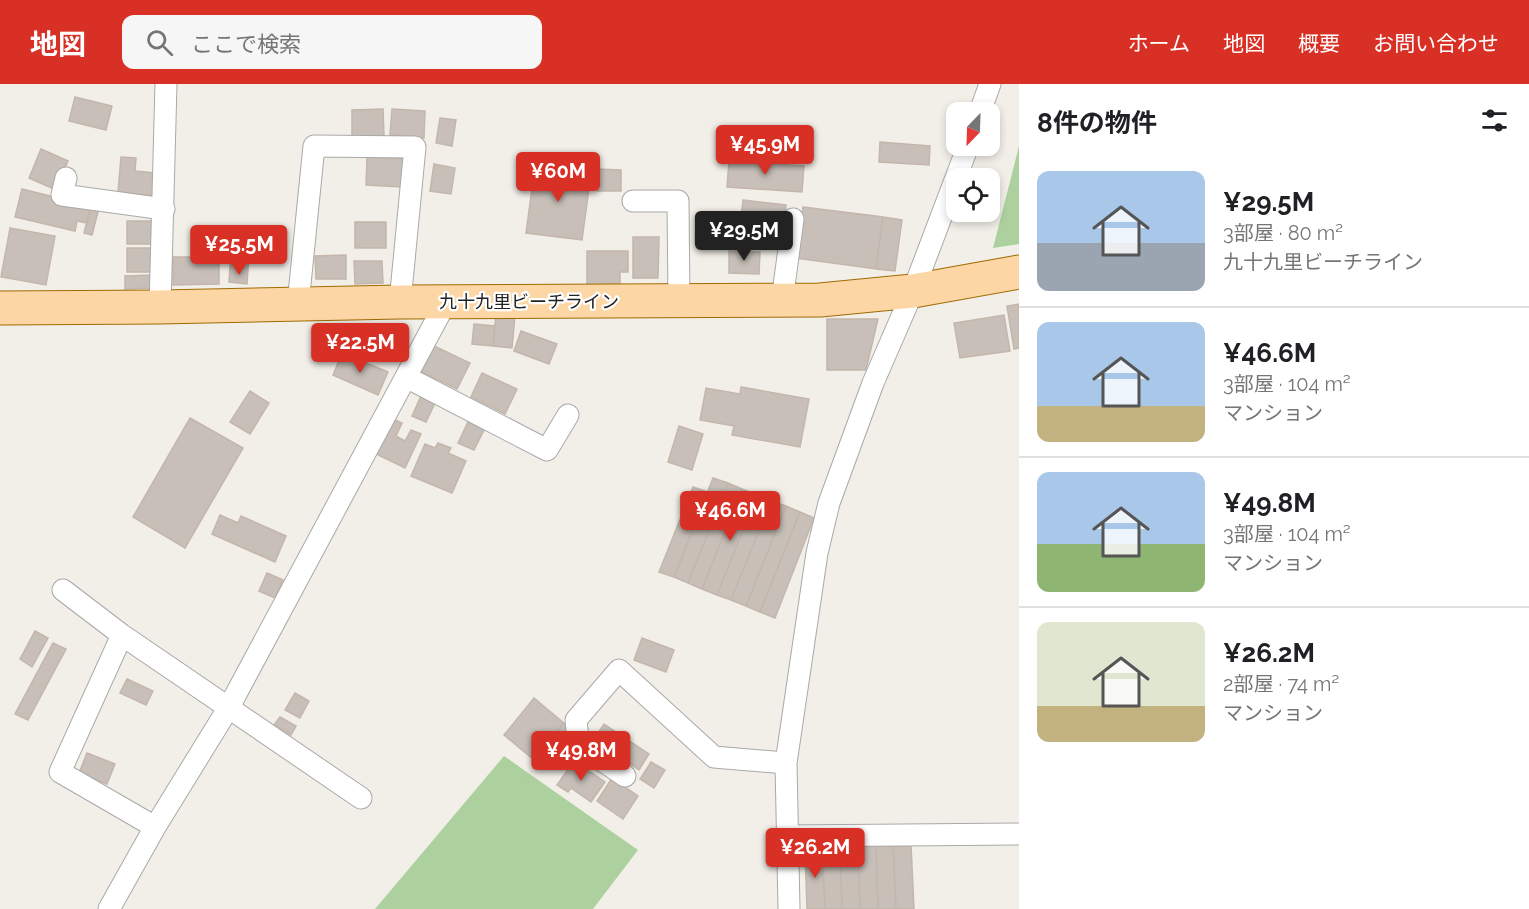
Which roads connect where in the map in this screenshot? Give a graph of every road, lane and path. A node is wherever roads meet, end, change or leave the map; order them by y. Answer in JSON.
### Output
{"nodes":[{"id":1,"x":166,"y":84,"type":"edge"},
{"id":2,"x":990,"y":84,"type":"edge"},
{"id":3,"x":984,"y":102,"type":"edge"},
{"id":4,"x":964,"y":156,"type":"edge"},
{"id":5,"x":66,"y":178,"type":"dead end"},
{"id":6,"x":633,"y":201,"type":"dead end"},
{"id":7,"x":164,"y":209,"type":"junction"},
{"id":8,"x":793,"y":219,"type":"dead end"},
{"id":9,"x":1019,"y":272,"type":"edge"},
{"id":10,"x":913,"y":291,"type":"junction"},
{"id":11,"x":782,"y":301,"type":"junction"},
{"id":12,"x":400,"y":302,"type":"junction"},
{"id":13,"x":446,"y":302,"type":"junction"},
{"id":14,"x":679,"y":302,"type":"junction"},
{"id":15,"x":297,"y":304,"type":"junction"},
{"id":16,"x":160,"y":307,"type":"junction"},
{"id":17,"x":0,"y":308,"type":"edge"},
{"id":18,"x":406,"y":377,"type":"junction"},
{"id":19,"x":568,"y":415,"type":"dead end"},
{"id":20,"x":63,"y":590,"type":"dead end"},
{"id":21,"x":122,"y":635,"type":"junction"},
{"id":22,"x":229,"y":707,"type":"junction"},
{"id":23,"x":786,"y":764,"type":"junction"},
{"id":24,"x":625,"y":776,"type":"dead end"},
{"id":25,"x":361,"y":798,"type":"dead end"},
{"id":26,"x":155,"y":827,"type":"junction"},
{"id":27,"x":1019,"y":834,"type":"edge"},
{"id":28,"x":788,"y":836,"type":"junction"},
{"id":29,"x":108,"y":909,"type":"edge"},
{"id":30,"x":789,"y":909,"type":"edge"}],
"edges":[{"from":1,"to":7,"type":"street"},
{"from":2,"to":3,"type":"street"},
{"from":4,"to":10,"type":"street"},
{"from":5,"to":7,"type":"street"},
{"from":6,"to":14,"type":"street"},
{"from":7,"to":16,"type":"street"},
{"from":8,"to":11,"type":"street"},
{"from":9,"to":10,"type":"main road","name":"九十九里ビーチライン"},
{"from":10,"to":11,"type":"main road","name":"九十九里ビーチライン"},
{"from":10,"to":23,"type":"street"},
{"from":11,"to":14,"type":"main road","name":"九十九里ビーチライン"},
{"from":12,"to":13,"type":"main road","name":"九十九里ビーチライン"},
{"from":12,"to":15,"type":"main road","name":"九十九里ビーチライン"},
{"from":12,"to":15,"type":"street"},
{"from":13,"to":14,"type":"main road","name":"九十九里ビーチライン"},
{"from":13,"to":18,"type":"street"},
{"from":15,"to":16,"type":"main road","name":"九十九里ビーチライン"},
{"from":16,"to":17,"type":"main road","name":"九十九里ビーチライン"},
{"from":18,"to":19,"type":"street"},
{"from":18,"to":22,"type":"street"},
{"from":20,"to":21,"type":"street"},
{"from":21,"to":22,"type":"street"},
{"from":21,"to":26,"type":"street"},
{"from":22,"to":25,"type":"street"},
{"from":22,"to":26,"type":"street"},
{"from":23,"to":24,"type":"street"},
{"from":23,"to":28,"type":"street"},
{"from":26,"to":29,"type":"street"},
{"from":27,"to":28,"type":"street"},
{"from":28,"to":30,"type":"street"}]}
